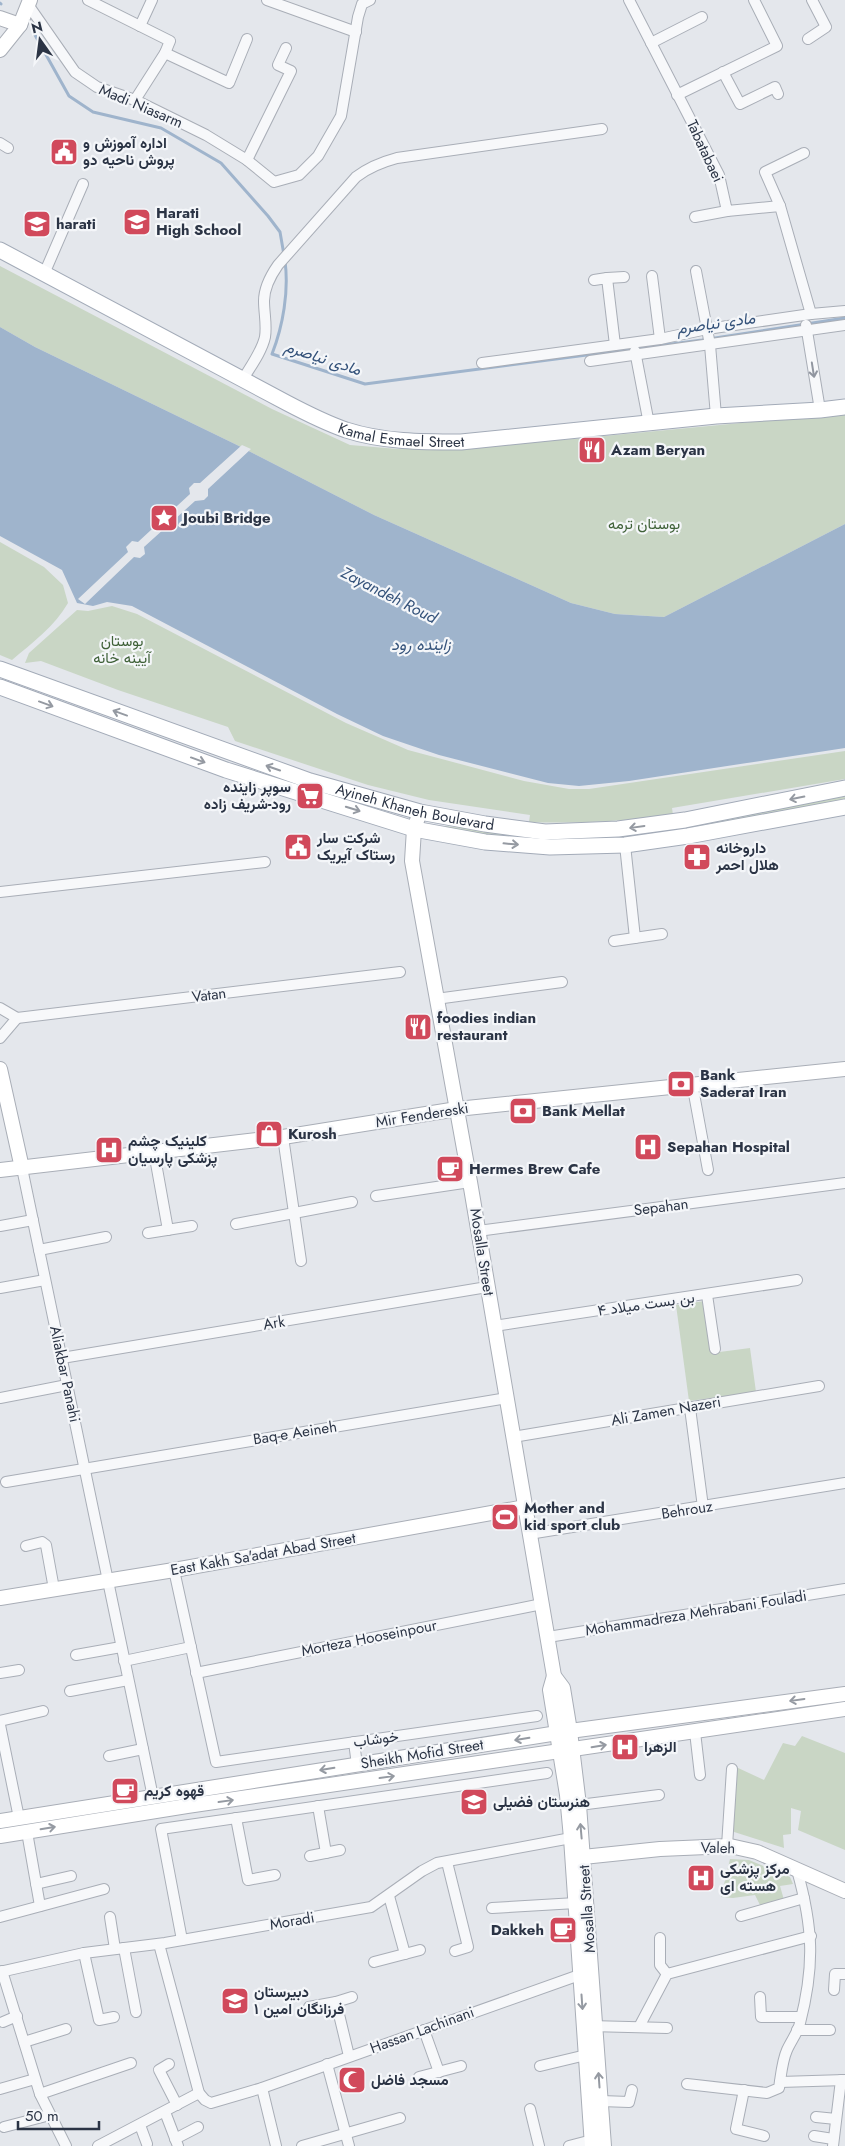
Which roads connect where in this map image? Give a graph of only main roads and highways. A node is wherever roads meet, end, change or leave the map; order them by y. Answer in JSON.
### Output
{"nodes":[{"id":1,"x":30,"y":3,"type":"edge"},
{"id":2,"x":0,"y":18,"type":"edge"},
{"id":3,"x":20,"y":25,"type":"junction"},
{"id":4,"x":0,"y":50,"type":"edge"},
{"id":5,"x":2,"y":253,"type":"edge"},
{"id":6,"x":845,"y":407,"type":"edge"},
{"id":7,"x":0,"y":669,"type":"edge"},
{"id":8,"x":0,"y":687,"type":"edge"},
{"id":9,"x":845,"y":788,"type":"edge"},
{"id":10,"x":770,"y":803,"type":"junction"},
{"id":11,"x":845,"y":806,"type":"edge"},
{"id":12,"x":420,"y":812,"type":"junction"},
{"id":13,"x":774,"y":820,"type":"junction"},
{"id":14,"x":414,"y":829,"type":"junction"},
{"id":15,"x":0,"y":1069,"type":"edge"},
{"id":16,"x":845,"y":1069,"type":"edge"},
{"id":17,"x":457,"y":1109,"type":"junction"},
{"id":18,"x":22,"y":1168,"type":"junction"},
{"id":19,"x":0,"y":1170,"type":"edge"},
{"id":20,"x":525,"y":1507,"type":"junction"},
{"id":21,"x":0,"y":1598,"type":"edge"},
{"id":22,"x":845,"y":1694,"type":"edge"},
{"id":23,"x":754,"y":1706,"type":"junction"},
{"id":24,"x":845,"y":1709,"type":"edge"},
{"id":25,"x":726,"y":1710,"type":"junction"},
{"id":26,"x":758,"y":1722,"type":"junction"},
{"id":27,"x":729,"y":1726,"type":"junction"},
{"id":28,"x":563,"y":1732,"type":"junction"},
{"id":29,"x":566,"y":1751,"type":"junction"},
{"id":30,"x":184,"y":1792,"type":"junction"},
{"id":31,"x":154,"y":1796,"type":"junction"},
{"id":32,"x":187,"y":1806,"type":"junction"},
{"id":33,"x":156,"y":1811,"type":"junction"},
{"id":34,"x":0,"y":1821,"type":"edge"},
{"id":35,"x":0,"y":1836,"type":"edge"},
{"id":36,"x":584,"y":1857,"type":"junction"},
{"id":37,"x":845,"y":1891,"type":"edge"},
{"id":38,"x":586,"y":1973,"type":"junction"},
{"id":39,"x":590,"y":2026,"type":"junction"},
{"id":40,"x":596,"y":2144,"type":"edge"}],
"edges":[{"from":1,"to":3,"type":"main road"},
{"from":2,"to":3,"type":"main road"},
{"from":3,"to":4,"type":"main road"},
{"from":5,"to":6,"type":"main road","name":"Kamal Esmael Street"},
{"from":12,"to":7,"type":"main road","name":"Ayineh Khaneh Boulevard","one_way":true},
{"from":8,"to":14,"type":"main road","name":"Ayineh Khaneh Boulevard","one_way":true},
{"from":9,"to":10,"type":"main road","name":"Ayineh Khaneh Boulevard","one_way":true},
{"from":10,"to":12,"type":"main road","name":"Ayineh Khaneh Boulevard","one_way":true},
{"from":10,"to":13,"type":"main road"},
{"from":11,"to":13,"type":"main road","name":"Ayineh Khaneh Boulevard"},
{"from":12,"to":14,"type":"main road","name":"Mosalla Street"},
{"from":14,"to":13,"type":"main road","name":"Ayineh Khaneh Boulevard","one_way":true},
{"from":14,"to":17,"type":"main road","name":"Mosalla Street"},
{"from":15,"to":18,"type":"main road"},
{"from":16,"to":17,"type":"main road","name":"Mir Fendereski"},
{"from":17,"to":18,"type":"main road","name":"Mir Fendereski"},
{"from":17,"to":20,"type":"main road","name":"Mosalla Street"},
{"from":18,"to":19,"type":"main road","name":"Mir Fendereski"},
{"from":20,"to":21,"type":"main road","name":"East Kakh Sa'adat Abad Street"},
{"from":20,"to":28,"type":"main road","name":"Mosalla Street"},
{"from":22,"to":23,"type":"main road","name":"Sheikh Mofid Street","one_way":true},
{"from":23,"to":25,"type":"main road","name":"Sheikh Mofid Street"},
{"from":23,"to":26,"type":"main road"},
{"from":24,"to":26,"type":"main road","name":"Sheikh Mofid Street"},
{"from":25,"to":27,"type":"main road"},
{"from":25,"to":28,"type":"main road","name":"Sheikh Mofid Street"},
{"from":26,"to":27,"type":"main road","name":"Sheikh Mofid Street"},
{"from":29,"to":27,"type":"main road","name":"Sheikh Mofid Street","one_way":true},
{"from":28,"to":29,"type":"main road","name":"Mosalla Street"},
{"from":28,"to":30,"type":"main road","name":"Sheikh Mofid Street","one_way":true},
{"from":32,"to":29,"type":"main road","name":"Sheikh Mofid Street","one_way":true},
{"from":36,"to":29,"type":"main road","name":"Mosalla Street","one_way":true},
{"from":29,"to":38,"type":"main road","name":"Mosalla Street"},
{"from":30,"to":31,"type":"main road","name":"Sheikh Mofid Street"},
{"from":30,"to":32,"type":"main road"},
{"from":31,"to":33,"type":"main road"},
{"from":31,"to":34,"type":"main road","name":"Sheikh Mofid Street"},
{"from":32,"to":33,"type":"main road","name":"Sheikh Mofid Street"},
{"from":35,"to":33,"type":"main road","name":"Sheikh Mofid Street","one_way":true},
{"from":36,"to":37,"type":"main road","name":"Valeh"},
{"from":36,"to":38,"type":"main road","name":"Mosalla Street"},
{"from":38,"to":39,"type":"main road","name":"Mosalla Street"},
{"from":39,"to":40,"type":"main road","name":"Mosalla Street"},
{"from":40,"to":39,"type":"main road","name":"Mosalla Street","one_way":true}]}
